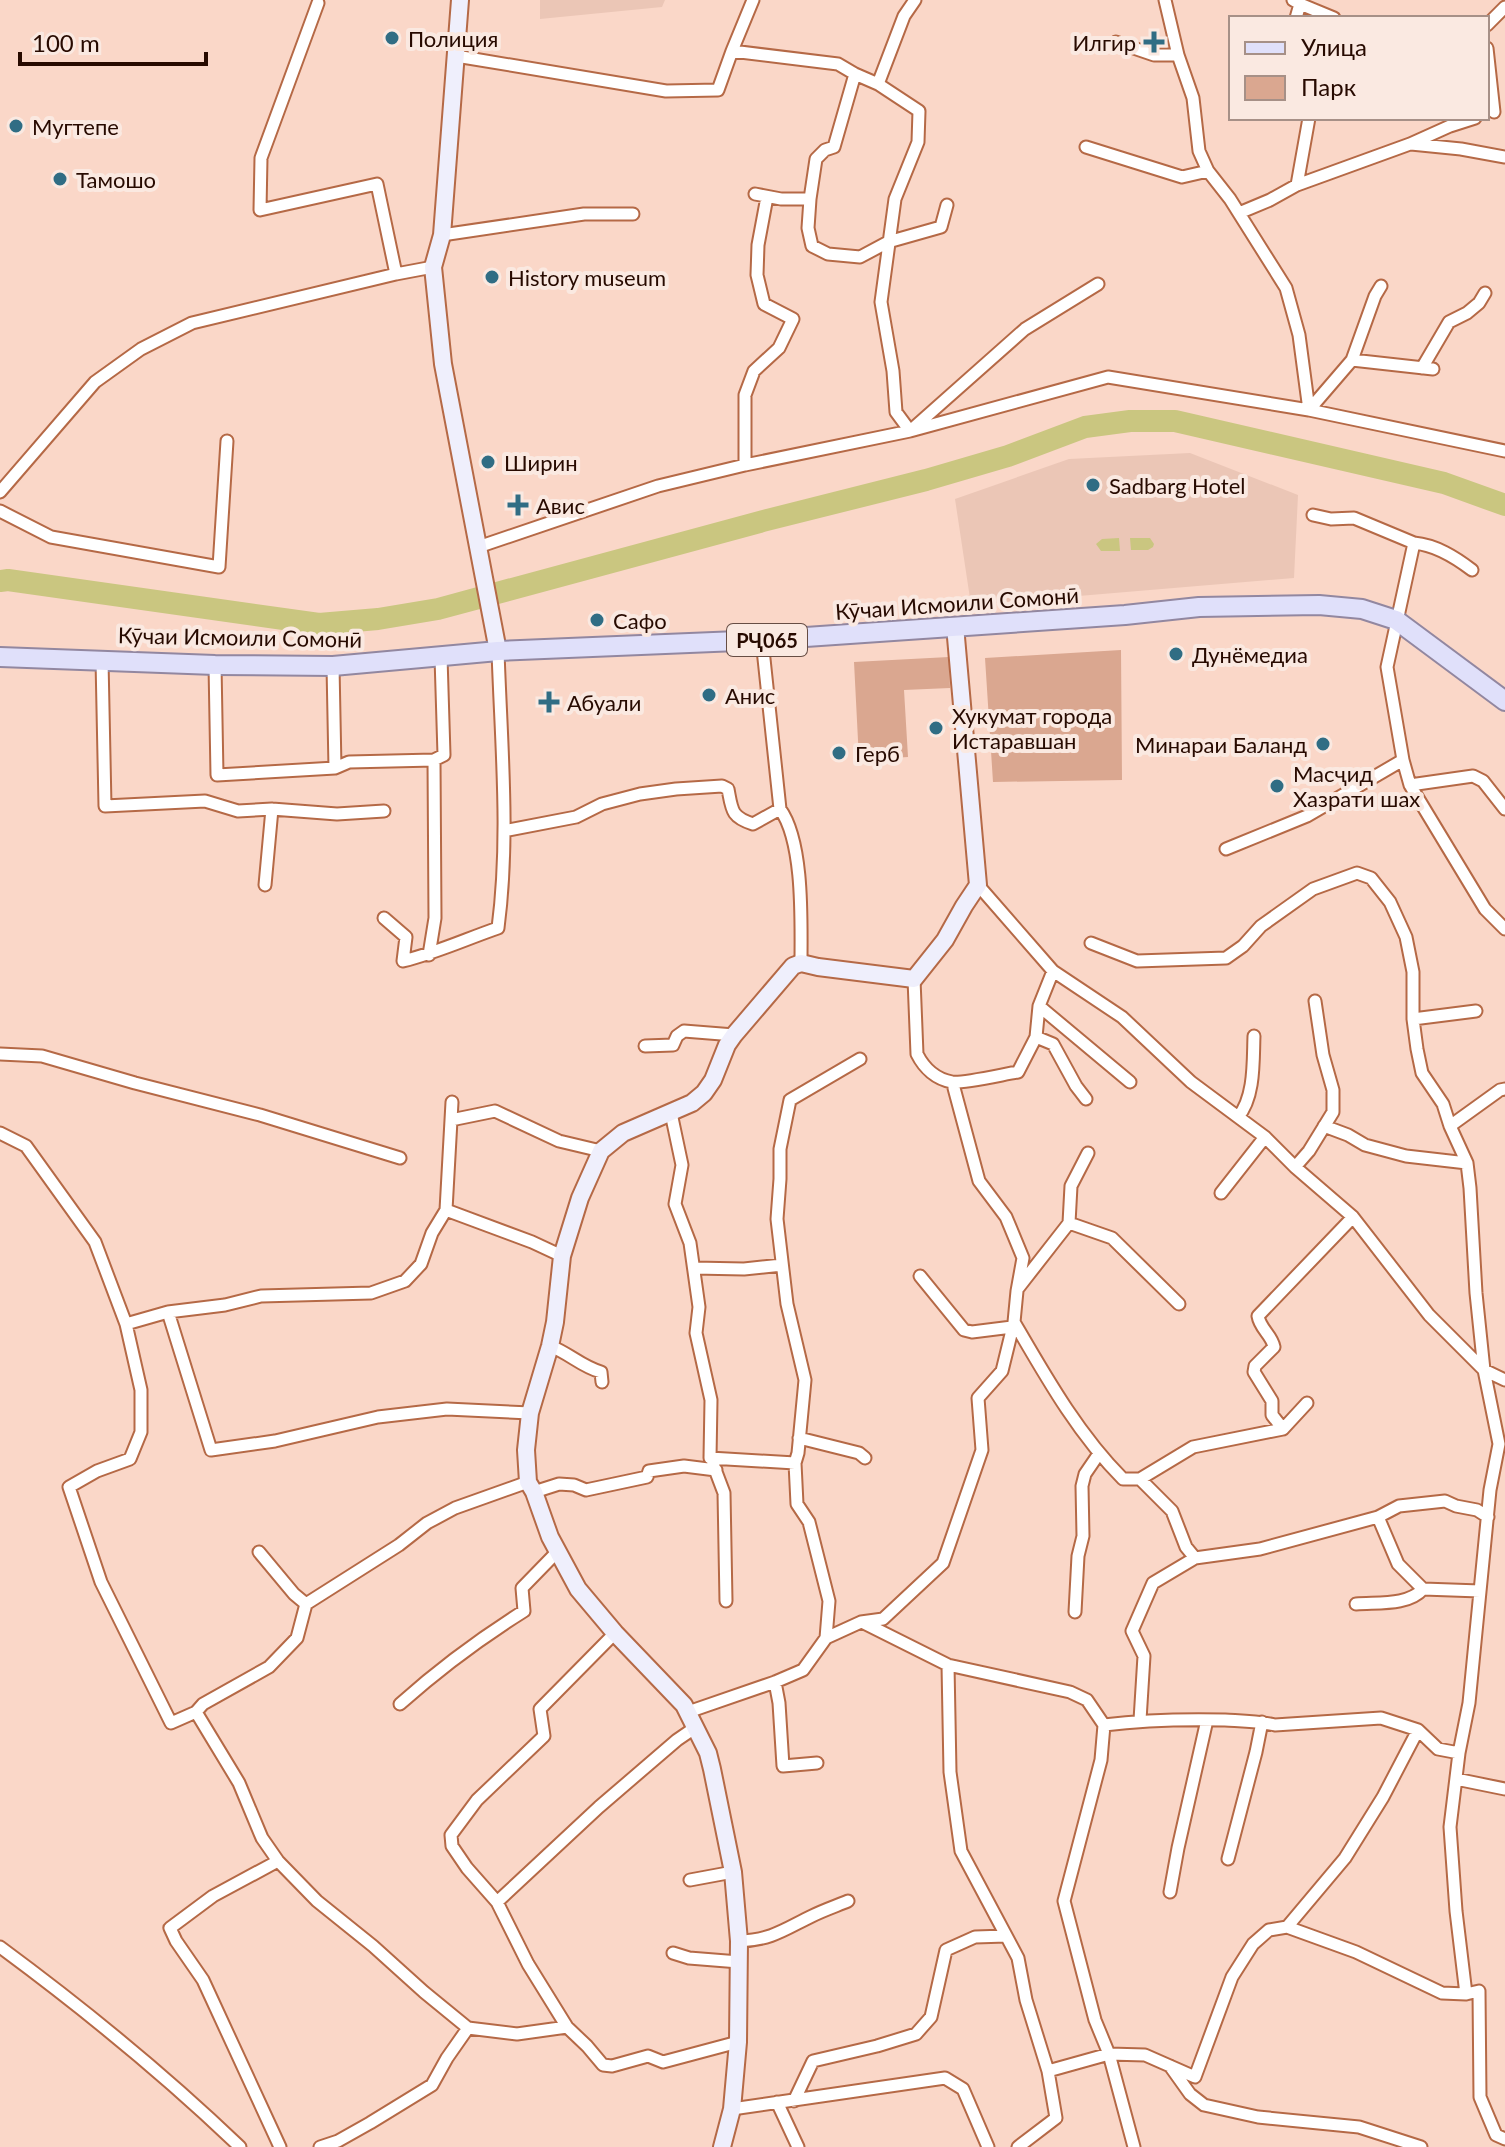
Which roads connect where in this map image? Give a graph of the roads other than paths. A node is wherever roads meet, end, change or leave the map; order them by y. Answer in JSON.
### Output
{"nodes":[{"id":1,"x":460,"y":0,"type":"edge"},
{"id":2,"x":753,"y":0,"type":"edge"},
{"id":3,"x":915,"y":0,"type":"edge"},
{"id":4,"x":1165,"y":0,"type":"edge"},
{"id":5,"x":1296,"y":2,"type":"edge"},
{"id":6,"x":318,"y":3,"type":"dead end"},
{"id":7,"x":1505,"y":7,"type":"edge"},
{"id":8,"x":1329,"y":16,"type":"edge"},
{"id":9,"x":1489,"y":23,"type":"edge"},
{"id":10,"x":1116,"y":42,"type":"dead end"},
{"id":11,"x":732,"y":51,"type":"junction"},
{"id":12,"x":1178,"y":55,"type":"junction"},
{"id":13,"x":456,"y":56,"type":"junction"},
{"id":14,"x":1489,"y":64,"type":"edge"},
{"id":15,"x":855,"y":74,"type":"junction"},
{"id":16,"x":878,"y":84,"type":"junction"},
{"id":17,"x":1495,"y":113,"type":"edge"},
{"id":18,"x":1309,"y":120,"type":"edge"},
{"id":19,"x":1469,"y":120,"type":"edge"},
{"id":20,"x":1410,"y":144,"type":"junction"},
{"id":21,"x":1086,"y":147,"type":"dead end"},
{"id":22,"x":1505,"y":157,"type":"edge"},
{"id":23,"x":1208,"y":171,"type":"junction"},
{"id":24,"x":1297,"y":185,"type":"junction"},
{"id":25,"x":810,"y":199,"type":"junction"},
{"id":26,"x":947,"y":205,"type":"dead end"},
{"id":27,"x":1239,"y":213,"type":"junction"},
{"id":28,"x":633,"y":214,"type":"dead end"},
{"id":29,"x":442,"y":235,"type":"junction"},
{"id":30,"x":888,"y":242,"type":"junction"},
{"id":31,"x":433,"y":267,"type":"junction"},
{"id":32,"x":396,"y":274,"type":"junction"},
{"id":33,"x":1098,"y":284,"type":"dead end"},
{"id":34,"x":1381,"y":286,"type":"dead end"},
{"id":35,"x":1485,"y":293,"type":"dead end"},
{"id":36,"x":1352,"y":360,"type":"junction"},
{"id":37,"x":1309,"y":410,"type":"junction"},
{"id":38,"x":910,"y":431,"type":"junction"},
{"id":39,"x":227,"y":441,"type":"dead end"},
{"id":40,"x":1505,"y":451,"type":"edge"},
{"id":41,"x":745,"y":465,"type":"junction"},
{"id":42,"x":0,"y":492,"type":"edge"},
{"id":43,"x":0,"y":511,"type":"edge"},
{"id":44,"x":1313,"y":515,"type":"dead end"},
{"id":45,"x":1414,"y":543,"type":"junction"},
{"id":46,"x":478,"y":547,"type":"junction"},
{"id":47,"x":1472,"y":570,"type":"dead end"},
{"id":48,"x":1396,"y":620,"type":"junction"},
{"id":49,"x":955,"y":626,"type":"junction"},
{"id":50,"x":762,"y":640,"type":"junction"},
{"id":51,"x":497,"y":645,"type":"junction"},
{"id":52,"x":0,"y":657,"type":"edge"},
{"id":53,"x":441,"y":657,"type":"junction"},
{"id":54,"x":102,"y":660,"type":"junction"},
{"id":55,"x":215,"y":665,"type":"junction"},
{"id":56,"x":333,"y":666,"type":"junction"},
{"id":57,"x":1505,"y":701,"type":"edge"},
{"id":58,"x":434,"y":760,"type":"junction"},
{"id":59,"x":1403,"y":760,"type":"junction"},
{"id":60,"x":335,"y":768,"type":"junction"},
{"id":61,"x":1410,"y":785,"type":"junction"},
{"id":62,"x":272,"y":809,"type":"junction"},
{"id":63,"x":780,"y":809,"type":"junction"},
{"id":64,"x":1505,"y":809,"type":"edge"},
{"id":65,"x":384,"y":811,"type":"dead end"},
{"id":66,"x":504,"y":831,"type":"junction"},
{"id":67,"x":1226,"y":849,"type":"dead end"},
{"id":68,"x":265,"y":885,"type":"dead end"},
{"id":69,"x":978,"y":885,"type":"junction"},
{"id":70,"x":384,"y":918,"type":"dead end"},
{"id":71,"x":1505,"y":929,"type":"edge"},
{"id":72,"x":1091,"y":943,"type":"dead end"},
{"id":73,"x":429,"y":955,"type":"junction"},
{"id":74,"x":801,"y":963,"type":"junction"},
{"id":75,"x":1053,"y":971,"type":"junction"},
{"id":76,"x":914,"y":979,"type":"junction"},
{"id":77,"x":1315,"y":1001,"type":"dead end"},
{"id":78,"x":1039,"y":1006,"type":"junction"},
{"id":79,"x":1476,"y":1011,"type":"dead end"},
{"id":80,"x":1413,"y":1019,"type":"junction"},
{"id":81,"x":734,"y":1035,"type":"junction"},
{"id":82,"x":1254,"y":1036,"type":"dead end"},
{"id":83,"x":1036,"y":1037,"type":"junction"},
{"id":84,"x":645,"y":1046,"type":"dead end"},
{"id":85,"x":0,"y":1054,"type":"edge"},
{"id":86,"x":860,"y":1059,"type":"dead end"},
{"id":87,"x":1130,"y":1082,"type":"dead end"},
{"id":88,"x":954,"y":1083,"type":"junction"},
{"id":89,"x":1505,"y":1089,"type":"edge"},
{"id":90,"x":1086,"y":1099,"type":"dead end"},
{"id":91,"x":452,"y":1102,"type":"dead end"},
{"id":92,"x":671,"y":1113,"type":"junction"},
{"id":93,"x":1238,"y":1117,"type":"junction"},
{"id":94,"x":451,"y":1120,"type":"junction"},
{"id":95,"x":1324,"y":1126,"type":"junction"},
{"id":96,"x":1450,"y":1126,"type":"junction"},
{"id":97,"x":0,"y":1133,"type":"edge"},
{"id":98,"x":1265,"y":1137,"type":"junction"},
{"id":99,"x":601,"y":1151,"type":"junction"},
{"id":100,"x":1088,"y":1153,"type":"dead end"},
{"id":101,"x":400,"y":1158,"type":"dead end"},
{"id":102,"x":1467,"y":1163,"type":"junction"},
{"id":103,"x":1295,"y":1167,"type":"junction"},
{"id":104,"x":1221,"y":1193,"type":"dead end"},
{"id":105,"x":446,"y":1210,"type":"junction"},
{"id":106,"x":1353,"y":1217,"type":"junction"},
{"id":107,"x":1069,"y":1223,"type":"junction"},
{"id":108,"x":562,"y":1256,"type":"junction"},
{"id":109,"x":782,"y":1265,"type":"junction"},
{"id":110,"x":694,"y":1268,"type":"junction"},
{"id":111,"x":920,"y":1276,"type":"dead end"},
{"id":112,"x":1017,"y":1291,"type":"junction"},
{"id":113,"x":1179,"y":1304,"type":"dead end"},
{"id":114,"x":168,"y":1312,"type":"junction"},
{"id":115,"x":126,"y":1324,"type":"junction"},
{"id":116,"x":1013,"y":1325,"type":"junction"},
{"id":117,"x":550,"y":1346,"type":"junction"},
{"id":118,"x":1484,"y":1370,"type":"junction"},
{"id":119,"x":1505,"y":1380,"type":"edge"},
{"id":120,"x":602,"y":1382,"type":"dead end"},
{"id":121,"x":1307,"y":1403,"type":"dead end"},
{"id":122,"x":530,"y":1413,"type":"junction"},
{"id":123,"x":1283,"y":1429,"type":"junction"},
{"id":124,"x":799,"y":1438,"type":"junction"},
{"id":125,"x":1502,"y":1445,"type":"edge"},
{"id":126,"x":1098,"y":1455,"type":"junction"},
{"id":127,"x":865,"y":1458,"type":"dead end"},
{"id":128,"x":795,"y":1463,"type":"junction"},
{"id":129,"x":713,"y":1464,"type":"junction"},
{"id":130,"x":1140,"y":1479,"type":"junction"},
{"id":131,"x":531,"y":1487,"type":"junction"},
{"id":132,"x":1378,"y":1517,"type":"junction"},
{"id":133,"x":1488,"y":1517,"type":"junction"},
{"id":134,"x":559,"y":1550,"type":"junction"},
{"id":135,"x":259,"y":1552,"type":"dead end"},
{"id":136,"x":1195,"y":1558,"type":"junction"},
{"id":137,"x":1423,"y":1589,"type":"junction"},
{"id":138,"x":1480,"y":1591,"type":"junction"},
{"id":139,"x":726,"y":1601,"type":"dead end"},
{"id":140,"x":306,"y":1604,"type":"junction"},
{"id":141,"x":1356,"y":1604,"type":"dead end"},
{"id":142,"x":1075,"y":1612,"type":"dead end"},
{"id":143,"x":861,"y":1622,"type":"junction"},
{"id":144,"x":615,"y":1633,"type":"junction"},
{"id":145,"x":826,"y":1638,"type":"junction"},
{"id":146,"x":948,"y":1665,"type":"junction"},
{"id":147,"x":775,"y":1682,"type":"junction"},
{"id":148,"x":400,"y":1704,"type":"dead end"},
{"id":149,"x":196,"y":1712,"type":"junction"},
{"id":150,"x":688,"y":1712,"type":"junction"},
{"id":151,"x":1140,"y":1720,"type":"junction"},
{"id":152,"x":1207,"y":1720,"type":"junction"},
{"id":153,"x":1262,"y":1722,"type":"junction"},
{"id":154,"x":1104,"y":1725,"type":"junction"},
{"id":155,"x":696,"y":1727,"type":"junction"},
{"id":156,"x":1418,"y":1730,"type":"junction"},
{"id":157,"x":1459,"y":1753,"type":"junction"},
{"id":158,"x":817,"y":1763,"type":"dead end"},
{"id":159,"x":1456,"y":1779,"type":"junction"},
{"id":160,"x":1505,"y":1789,"type":"edge"},
{"id":161,"x":1228,"y":1859,"type":"dead end"},
{"id":162,"x":278,"y":1861,"type":"junction"},
{"id":163,"x":733,"y":1872,"type":"junction"},
{"id":164,"x":690,"y":1880,"type":"dead end"},
{"id":165,"x":1170,"y":1892,"type":"dead end"},
{"id":166,"x":848,"y":1901,"type":"dead end"},
{"id":167,"x":497,"y":1902,"type":"junction"},
{"id":168,"x":1287,"y":1927,"type":"junction"},
{"id":169,"x":1006,"y":1936,"type":"junction"},
{"id":170,"x":739,"y":1941,"type":"junction"},
{"id":171,"x":0,"y":1947,"type":"edge"},
{"id":172,"x":673,"y":1953,"type":"dead end"},
{"id":173,"x":739,"y":1962,"type":"junction"},
{"id":174,"x":1466,"y":1994,"type":"junction"},
{"id":175,"x":567,"y":2027,"type":"junction"},
{"id":176,"x":468,"y":2028,"type":"junction"},
{"id":177,"x":738,"y":2042,"type":"junction"},
{"id":178,"x":1109,"y":2054,"type":"junction"},
{"id":179,"x":1170,"y":2065,"type":"junction"},
{"id":180,"x":1048,"y":2071,"type":"junction"},
{"id":181,"x":794,"y":2101,"type":"junction"},
{"id":182,"x":777,"y":2102,"type":"junction"},
{"id":183,"x":732,"y":2109,"type":"junction"},
{"id":184,"x":1505,"y":2139,"type":"edge"},
{"id":185,"x":240,"y":2147,"type":"edge"},
{"id":186,"x":280,"y":2147,"type":"edge"},
{"id":187,"x":320,"y":2147,"type":"edge"},
{"id":188,"x":722,"y":2147,"type":"edge"},
{"id":189,"x":798,"y":2147,"type":"edge"},
{"id":190,"x":988,"y":2147,"type":"edge"},
{"id":191,"x":1018,"y":2147,"type":"edge"},
{"id":192,"x":1134,"y":2147,"type":"edge"},
{"id":193,"x":1421,"y":2147,"type":"edge"}],
"edges":[{"from":1,"to":13,"type":"main road"},
{"from":2,"to":11,"type":"street"},
{"from":3,"to":16,"type":"street"},
{"from":4,"to":12,"type":"street"},
{"from":5,"to":8,"type":"street"},
{"from":6,"to":32,"type":"street"},
{"from":7,"to":9,"type":"street"},
{"from":10,"to":12,"type":"street"},
{"from":11,"to":13,"type":"street"},
{"from":11,"to":15,"type":"street"},
{"from":12,"to":23,"type":"street"},
{"from":13,"to":29,"type":"main road"},
{"from":14,"to":17,"type":"street"},
{"from":15,"to":16,"type":"street"},
{"from":15,"to":25,"type":"street"},
{"from":16,"to":30,"type":"street"},
{"from":18,"to":24,"type":"street"},
{"from":19,"to":20,"type":"street"},
{"from":20,"to":22,"type":"street"},
{"from":20,"to":24,"type":"street"},
{"from":21,"to":23,"type":"street"},
{"from":23,"to":27,"type":"street"},
{"from":24,"to":27,"type":"street"},
{"from":25,"to":30,"type":"street"},
{"from":25,"to":41,"type":"street"},
{"from":26,"to":30,"type":"street"},
{"from":27,"to":37,"type":"street"},
{"from":28,"to":29,"type":"street"},
{"from":29,"to":31,"type":"main road"},
{"from":30,"to":38,"type":"street"},
{"from":31,"to":32,"type":"street"},
{"from":31,"to":46,"type":"main road"},
{"from":32,"to":42,"type":"street"},
{"from":33,"to":38,"type":"street"},
{"from":34,"to":36,"type":"street"},
{"from":35,"to":36,"type":"street"},
{"from":36,"to":37,"type":"street"},
{"from":37,"to":38,"type":"street"},
{"from":37,"to":40,"type":"street"},
{"from":38,"to":41,"type":"street"},
{"from":39,"to":43,"type":"street"},
{"from":41,"to":46,"type":"street"},
{"from":44,"to":45,"type":"street"},
{"from":45,"to":47,"type":"street"},
{"from":45,"to":48,"type":"street"},
{"from":46,"to":51,"type":"main road"},
{"from":48,"to":49,"type":"main road","name":"Кӯчаи Исмоили Сомонӣ","number":"РҶ065"},
{"from":48,"to":57,"type":"main road","name":"Кӯчаи Исмоили Сомонӣ","number":"РҶ065"},
{"from":48,"to":59,"type":"street"},
{"from":49,"to":50,"type":"main road","name":"Кӯчаи Исмоили Сомонӣ","number":"РҶ065"},
{"from":49,"to":69,"type":"main road"},
{"from":50,"to":51,"type":"main road","name":"Кӯчаи Исмоили Сомонӣ","number":"РҶ065"},
{"from":50,"to":63,"type":"street"},
{"from":51,"to":53,"type":"main road","name":"Кӯчаи Исмоили Сомонӣ","number":"РҶ065"},
{"from":51,"to":66,"type":"street"},
{"from":52,"to":54,"type":"main road","name":"Кӯчаи Исмоили Сомонӣ","number":"РҶ065"},
{"from":53,"to":56,"type":"main road","name":"Кӯчаи Исмоили Сомонӣ","number":"РҶ065"},
{"from":53,"to":58,"type":"street"},
{"from":54,"to":55,"type":"main road","name":"Кӯчаи Исмоили Сомонӣ","number":"РҶ065"},
{"from":54,"to":62,"type":"street"},
{"from":55,"to":56,"type":"main road","name":"Кӯчаи Исмоили Сомонӣ","number":"РҶ065"},
{"from":55,"to":60,"type":"street"},
{"from":56,"to":60,"type":"street"},
{"from":58,"to":60,"type":"street"},
{"from":58,"to":73,"type":"street"},
{"from":59,"to":61,"type":"street"},
{"from":59,"to":67,"type":"street"},
{"from":61,"to":64,"type":"street"},
{"from":61,"to":71,"type":"street"},
{"from":62,"to":65,"type":"street"},
{"from":62,"to":68,"type":"street"},
{"from":63,"to":66,"type":"street"},
{"from":63,"to":74,"type":"street"},
{"from":66,"to":73,"type":"street"},
{"from":69,"to":75,"type":"street"},
{"from":69,"to":76,"type":"main road"},
{"from":70,"to":73,"type":"street"},
{"from":72,"to":80,"type":"street"},
{"from":74,"to":76,"type":"main road"},
{"from":74,"to":81,"type":"main road"},
{"from":75,"to":78,"type":"street"},
{"from":75,"to":93,"type":"street"},
{"from":76,"to":88,"type":"street"},
{"from":77,"to":95,"type":"street"},
{"from":78,"to":83,"type":"street"},
{"from":78,"to":87,"type":"street"},
{"from":79,"to":80,"type":"street"},
{"from":80,"to":96,"type":"street"},
{"from":81,"to":84,"type":"street"},
{"from":81,"to":92,"type":"main road"},
{"from":82,"to":93,"type":"street"},
{"from":83,"to":88,"type":"street"},
{"from":83,"to":90,"type":"street"},
{"from":85,"to":101,"type":"street"},
{"from":86,"to":109,"type":"street"},
{"from":88,"to":112,"type":"street"},
{"from":89,"to":96,"type":"street"},
{"from":91,"to":94,"type":"street"},
{"from":92,"to":99,"type":"main road"},
{"from":92,"to":110,"type":"street"},
{"from":93,"to":98,"type":"street"},
{"from":94,"to":99,"type":"street"},
{"from":94,"to":105,"type":"street"},
{"from":95,"to":102,"type":"street"},
{"from":95,"to":103,"type":"street"},
{"from":96,"to":102,"type":"street"},
{"from":97,"to":115,"type":"street"},
{"from":98,"to":103,"type":"street"},
{"from":98,"to":104,"type":"street"},
{"from":99,"to":108,"type":"main road"},
{"from":100,"to":107,"type":"street"},
{"from":102,"to":118,"type":"street"},
{"from":103,"to":106,"type":"street"},
{"from":105,"to":108,"type":"street"},
{"from":105,"to":114,"type":"street"},
{"from":106,"to":118,"type":"street"},
{"from":106,"to":123,"type":"street"},
{"from":107,"to":112,"type":"street"},
{"from":107,"to":113,"type":"street"},
{"from":108,"to":117,"type":"main road"},
{"from":109,"to":110,"type":"street"},
{"from":109,"to":124,"type":"street"},
{"from":110,"to":129,"type":"street"},
{"from":111,"to":116,"type":"street"},
{"from":112,"to":116,"type":"street"},
{"from":114,"to":115,"type":"street"},
{"from":114,"to":122,"type":"street"},
{"from":115,"to":149,"type":"street"},
{"from":116,"to":126,"type":"street"},
{"from":116,"to":143,"type":"street"},
{"from":117,"to":120,"type":"street"},
{"from":117,"to":122,"type":"main road"},
{"from":118,"to":119,"type":"street"},
{"from":118,"to":125,"type":"street"},
{"from":121,"to":123,"type":"street"},
{"from":122,"to":131,"type":"main road"},
{"from":123,"to":130,"type":"street"},
{"from":124,"to":127,"type":"street"},
{"from":124,"to":128,"type":"street"},
{"from":125,"to":133,"type":"street"},
{"from":126,"to":130,"type":"street"},
{"from":126,"to":142,"type":"street"},
{"from":128,"to":129,"type":"street"},
{"from":128,"to":145,"type":"street"},
{"from":129,"to":131,"type":"street"},
{"from":129,"to":139,"type":"street"},
{"from":130,"to":136,"type":"street"},
{"from":131,"to":134,"type":"main road"},
{"from":131,"to":140,"type":"street"},
{"from":132,"to":133,"type":"street"},
{"from":132,"to":136,"type":"street"},
{"from":132,"to":137,"type":"street"},
{"from":133,"to":138,"type":"street"},
{"from":134,"to":144,"type":"main road"},
{"from":134,"to":148,"type":"street"},
{"from":135,"to":140,"type":"street"},
{"from":136,"to":151,"type":"street"},
{"from":137,"to":138,"type":"street"},
{"from":137,"to":141,"type":"street"},
{"from":138,"to":157,"type":"street"},
{"from":140,"to":149,"type":"street"},
{"from":143,"to":145,"type":"street"},
{"from":143,"to":146,"type":"street"},
{"from":144,"to":150,"type":"main road"},
{"from":144,"to":167,"type":"street"},
{"from":145,"to":147,"type":"street"},
{"from":146,"to":154,"type":"street"},
{"from":146,"to":169,"type":"street"},
{"from":147,"to":150,"type":"street"},
{"from":147,"to":158,"type":"street"},
{"from":149,"to":162,"type":"street"},
{"from":150,"to":155,"type":"main road"},
{"from":151,"to":152,"type":"street"},
{"from":151,"to":154,"type":"street"},
{"from":152,"to":153,"type":"street"},
{"from":152,"to":165,"type":"street"},
{"from":153,"to":156,"type":"street"},
{"from":153,"to":161,"type":"street"},
{"from":154,"to":178,"type":"street"},
{"from":155,"to":163,"type":"main road"},
{"from":155,"to":167,"type":"street"},
{"from":156,"to":157,"type":"street"},
{"from":156,"to":168,"type":"street"},
{"from":157,"to":159,"type":"street"},
{"from":159,"to":160,"type":"street"},
{"from":159,"to":174,"type":"street"},
{"from":162,"to":176,"type":"street"},
{"from":162,"to":186,"type":"street"},
{"from":163,"to":164,"type":"street"},
{"from":163,"to":170,"type":"main road"},
{"from":166,"to":170,"type":"street"},
{"from":167,"to":175,"type":"street"},
{"from":168,"to":174,"type":"street"},
{"from":168,"to":179,"type":"street"},
{"from":169,"to":180,"type":"street"},
{"from":169,"to":181,"type":"street"},
{"from":170,"to":173,"type":"main road"},
{"from":171,"to":185,"type":"street"},
{"from":172,"to":173,"type":"street"},
{"from":173,"to":177,"type":"main road"},
{"from":174,"to":184,"type":"street"},
{"from":175,"to":176,"type":"street"},
{"from":175,"to":177,"type":"street"},
{"from":176,"to":187,"type":"street"},
{"from":177,"to":183,"type":"main road"},
{"from":178,"to":179,"type":"street"},
{"from":178,"to":180,"type":"street"},
{"from":178,"to":192,"type":"street"},
{"from":179,"to":193,"type":"street"},
{"from":180,"to":191,"type":"street"},
{"from":181,"to":182,"type":"street"},
{"from":181,"to":190,"type":"street"},
{"from":182,"to":183,"type":"street"},
{"from":182,"to":189,"type":"street"},
{"from":183,"to":188,"type":"main road"}]}
